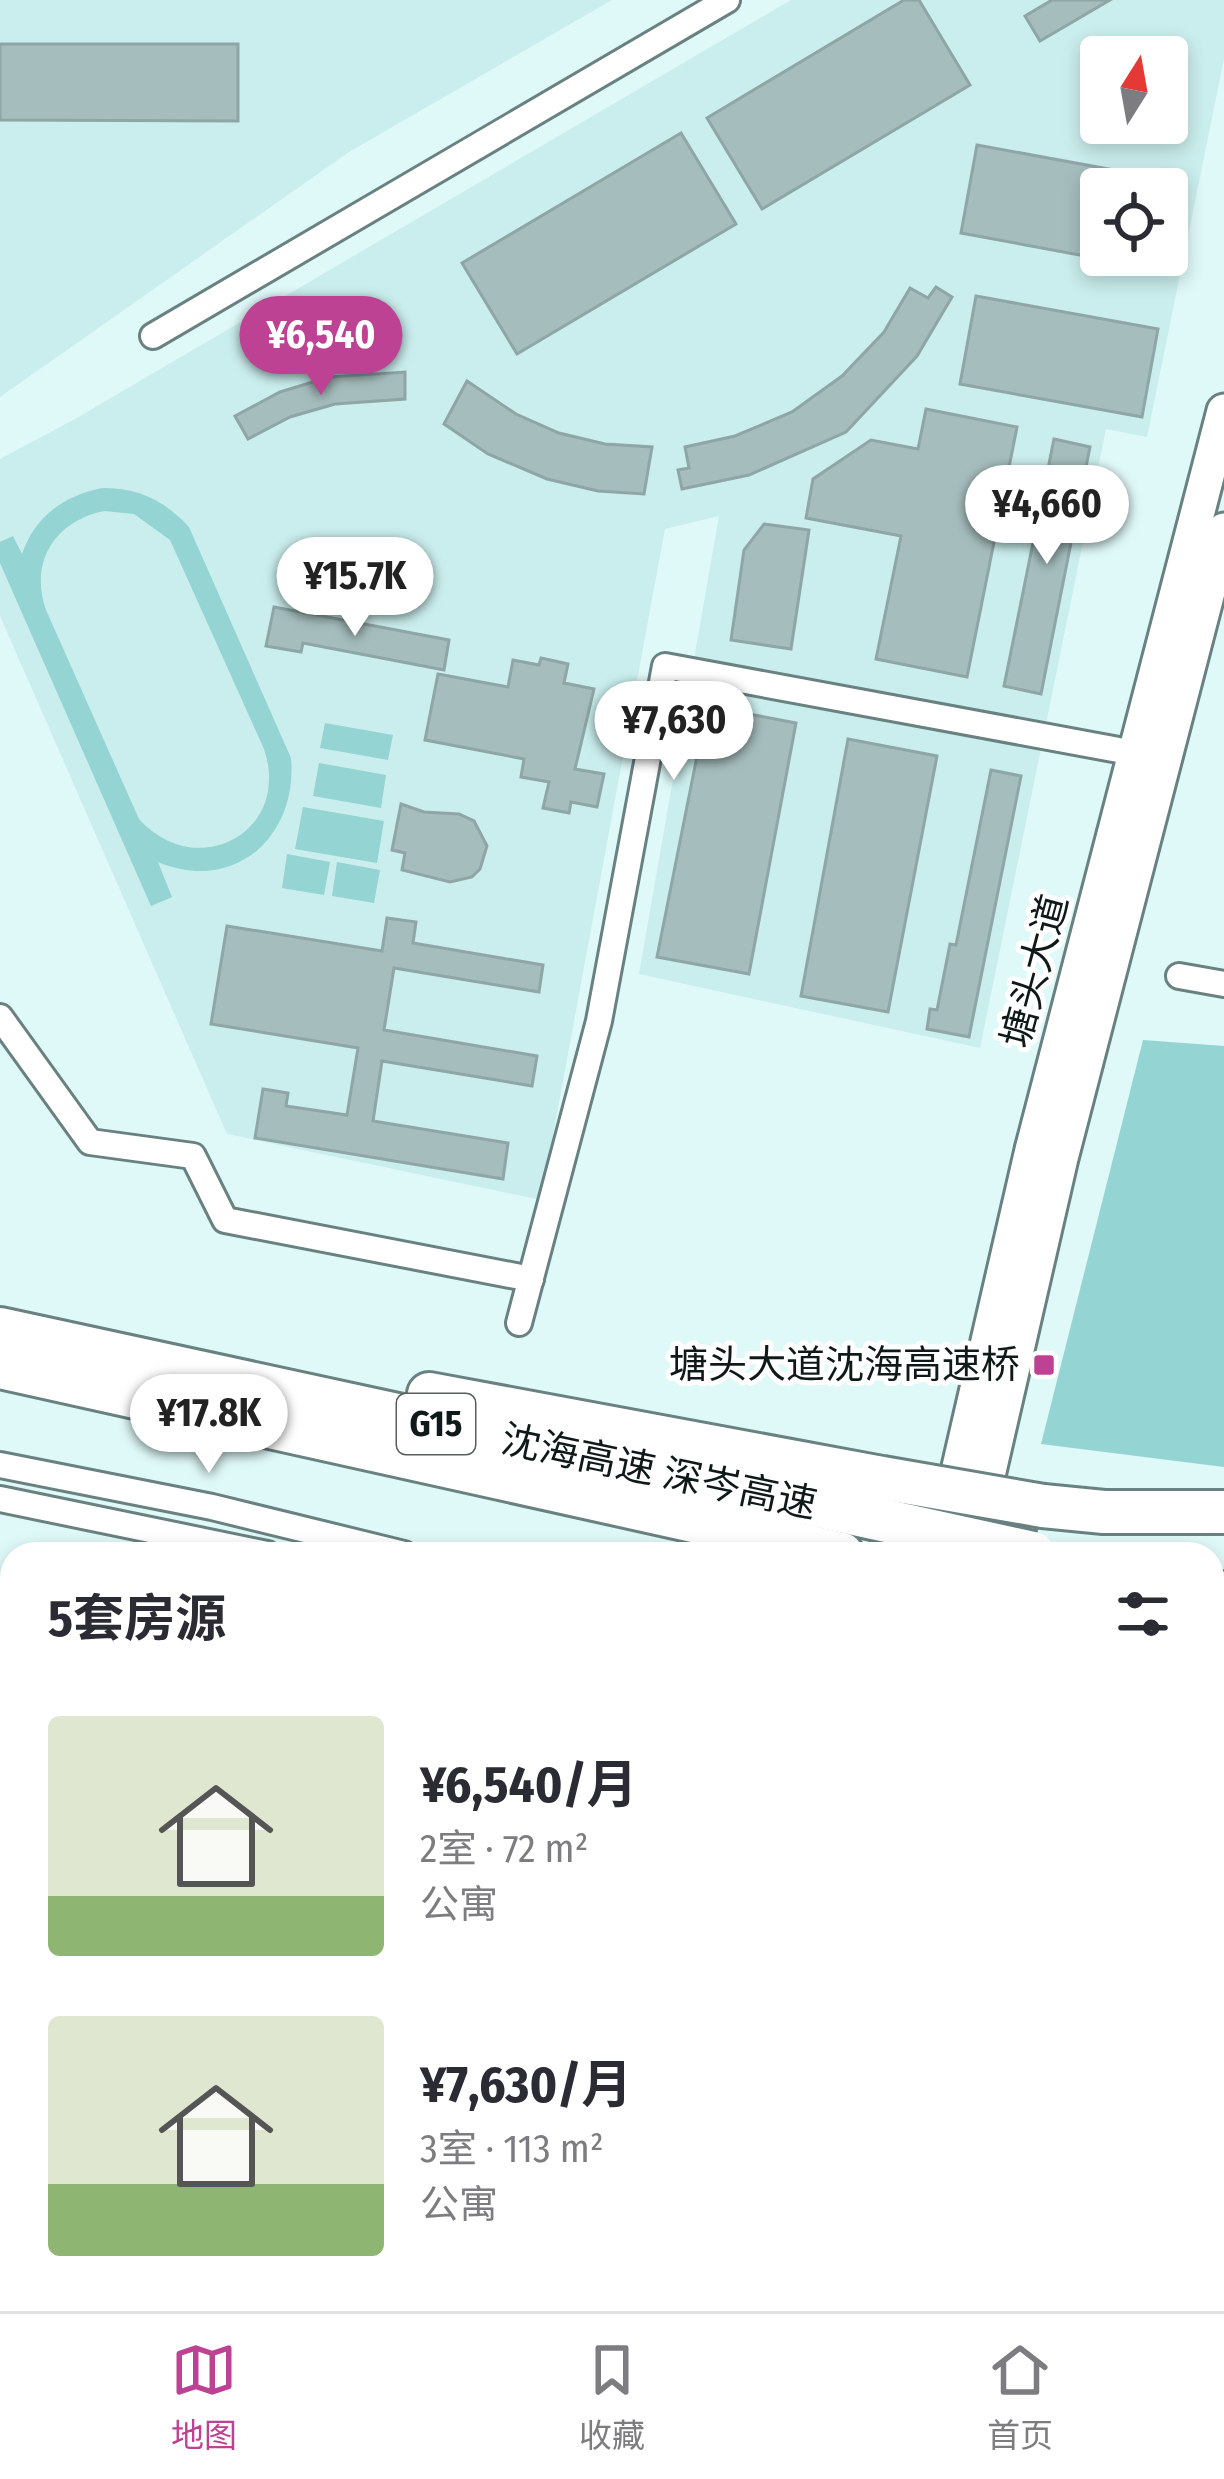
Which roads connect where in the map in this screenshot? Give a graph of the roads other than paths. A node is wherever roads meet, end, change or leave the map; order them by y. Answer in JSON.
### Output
{"nodes":[{"id":1,"x":727,"y":0,"type":"edge"},
{"id":2,"x":154,"y":336,"type":"dead end"},
{"id":3,"x":1222,"y":427,"type":"edge"},
{"id":4,"x":1224,"y":530,"type":"edge"},
{"id":5,"x":1150,"y":756,"type":"junction"},
{"id":6,"x":1179,"y":976,"type":"dead end"},
{"id":7,"x":1224,"y":984,"type":"edge"},
{"id":8,"x":0,"y":1017,"type":"edge"},
{"id":9,"x":531,"y":1279,"type":"junction"},
{"id":10,"x":519,"y":1323,"type":"dead end"},
{"id":11,"x":16,"y":1333,"type":"edge"},
{"id":12,"x":0,"y":1367,"type":"edge"},
{"id":13,"x":0,"y":1465,"type":"edge"},
{"id":14,"x":0,"y":1498,"type":"edge"},
{"id":15,"x":877,"y":1498,"type":"junction"},
{"id":16,"x":1224,"y":1512,"type":"edge"},
{"id":17,"x":210,"y":1542,"type":"edge"},
{"id":18,"x":355,"y":1542,"type":"edge"},
{"id":19,"x":788,"y":1542,"type":"edge"},
{"id":20,"x":942,"y":1542,"type":"edge"},
{"id":21,"x":973,"y":1542,"type":"edge"},
{"id":22,"x":1001,"y":1542,"type":"edge"}],
"edges":[{"from":1,"to":2,"type":"street"},
{"from":3,"to":5,"type":"main road","name":"塘头大道"},
{"from":4,"to":5,"type":"main road","name":"塘头大道"},
{"from":5,"to":9,"type":"street"},
{"from":5,"to":20,"type":"main road","name":"塘头大道"},
{"from":5,"to":21,"type":"main road","name":"塘头大道"},
{"from":6,"to":7,"type":"street"},
{"from":8,"to":9,"type":"street"},
{"from":9,"to":10,"type":"street"},
{"from":11,"to":15,"type":"highway"},
{"from":12,"to":19,"type":"highway","name":"沈海高速 深岑高速","number":"G15"},
{"from":13,"to":18,"type":"street"},
{"from":14,"to":17,"type":"street"},
{"from":15,"to":16,"type":"highway","bridge":true},
{"from":15,"to":22,"type":"highway","name":"沈海高速 深岑高速","bridge":true}]}
